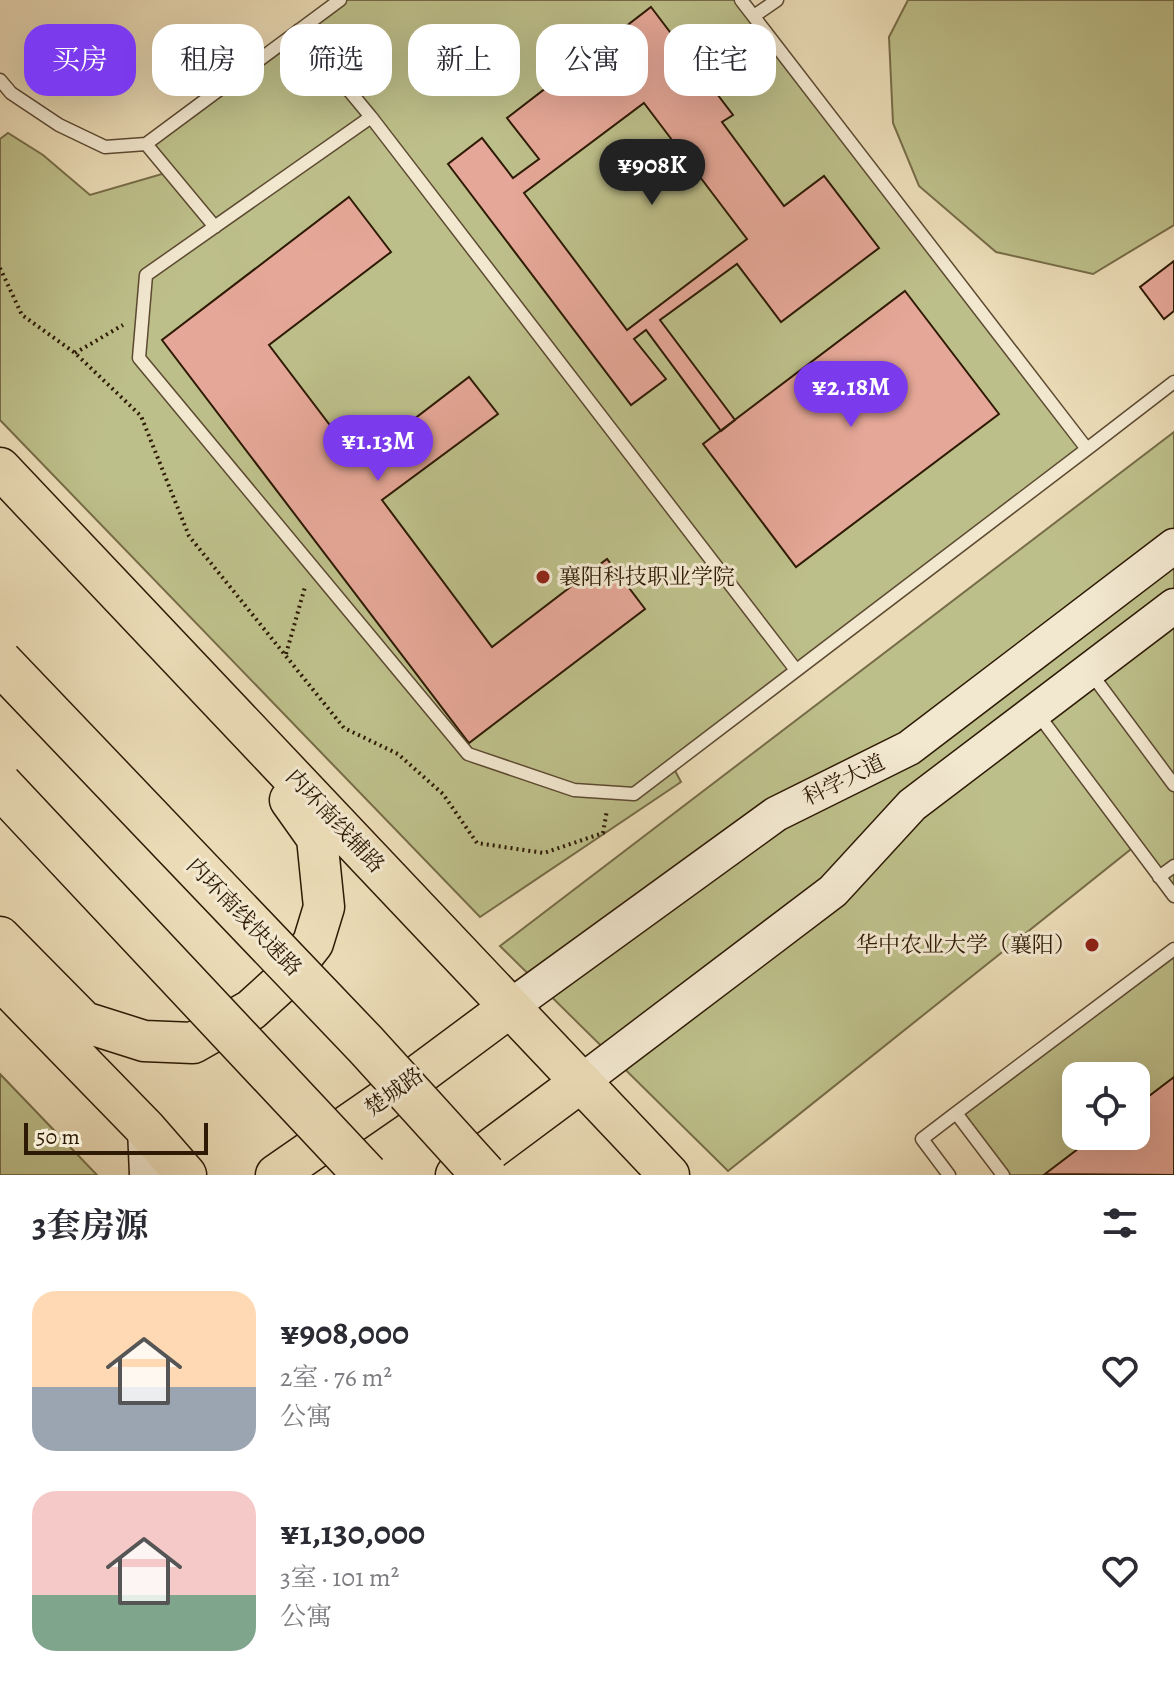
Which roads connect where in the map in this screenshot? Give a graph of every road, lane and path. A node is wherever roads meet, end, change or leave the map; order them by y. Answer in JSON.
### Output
{"nodes":[{"id":1,"x":340,"y":0,"type":"edge"},
{"id":2,"x":741,"y":0,"type":"edge"},
{"id":3,"x":777,"y":0,"type":"edge"},
{"id":4,"x":754,"y":16,"type":"junction"},
{"id":5,"x":307,"y":24,"type":"edge"},
{"id":6,"x":280,"y":44,"type":"edge"},
{"id":7,"x":0,"y":80,"type":"edge"},
{"id":8,"x":354,"y":96,"type":"edge"},
{"id":9,"x":371,"y":117,"type":"junction"},
{"id":10,"x":146,"y":144,"type":"junction"},
{"id":11,"x":215,"y":227,"type":"junction"},
{"id":12,"x":0,"y":268,"type":"edge"},
{"id":13,"x":143,"y":314,"type":"junction"},
{"id":14,"x":75,"y":353,"type":"junction"},
{"id":15,"x":1174,"y":382,"type":"edge"},
{"id":16,"x":1087,"y":449,"type":"junction"},
{"id":17,"x":0,"y":468,"type":"edge"},
{"id":18,"x":1174,"y":546,"type":"edge"},
{"id":19,"x":311,"y":565,"type":"junction"},
{"id":20,"x":1174,"y":606,"type":"edge"},
{"id":21,"x":286,"y":654,"type":"junction"},
{"id":22,"x":0,"y":662,"type":"edge"},
{"id":23,"x":796,"y":670,"type":"junction"},
{"id":24,"x":1090,"y":670,"type":"junction"},
{"id":25,"x":206,"y":686,"type":"junction"},
{"id":26,"x":1036,"y":711,"type":"junction"},
{"id":27,"x":0,"y":785,"type":"edge"},
{"id":28,"x":1174,"y":785,"type":"edge"},
{"id":29,"x":611,"y":792,"type":"junction"},
{"id":30,"x":1174,"y":866,"type":"edge"},
{"id":31,"x":1159,"y":877,"type":"junction"},
{"id":32,"x":1174,"y":896,"type":"edge"},
{"id":33,"x":0,"y":937,"type":"edge"},
{"id":34,"x":1174,"y":949,"type":"edge"},
{"id":35,"x":0,"y":979,"type":"edge"},
{"id":36,"x":510,"y":1007,"type":"junction"},
{"id":37,"x":581,"y":1082,"type":"junction"},
{"id":38,"x":956,"y":1113,"type":"junction"},
{"id":39,"x":145,"y":1128,"type":"junction"},
{"id":40,"x":147,"y":1175,"type":"edge"},
{"id":41,"x":186,"y":1175,"type":"edge"},
{"id":42,"x":276,"y":1175,"type":"edge"},
{"id":43,"x":366,"y":1175,"type":"edge"},
{"id":44,"x":456,"y":1175,"type":"edge"},
{"id":45,"x":484,"y":1175,"type":"edge"},
{"id":46,"x":669,"y":1175,"type":"edge"},
{"id":47,"x":949,"y":1175,"type":"edge"},
{"id":48,"x":1003,"y":1175,"type":"edge"}],
"edges":[{"from":1,"to":5,"type":"lane"},
{"from":2,"to":4,"type":"lane"},
{"from":3,"to":4,"type":"lane"},
{"from":4,"to":16,"type":"lane"},
{"from":6,"to":10,"type":"lane"},
{"from":7,"to":10,"type":"lane"},
{"from":8,"to":9,"type":"lane"},
{"from":9,"to":11,"type":"lane"},
{"from":9,"to":23,"type":"lane"},
{"from":10,"to":11,"type":"lane"},
{"from":11,"to":13,"type":"lane"},
{"from":12,"to":14,"type":"path"},
{"from":13,"to":14,"type":"path"},
{"from":13,"to":19,"type":"lane"},
{"from":14,"to":21,"type":"path"},
{"from":15,"to":16,"type":"lane"},
{"from":16,"to":23,"type":"lane"},
{"from":17,"to":25,"type":"main road","name":"内环南线辅路"},
{"from":18,"to":36,"type":"main road","name":"科学大道"},
{"from":19,"to":21,"type":"path"},
{"from":19,"to":29,"type":"lane"},
{"from":20,"to":24,"type":"main road"},
{"from":21,"to":29,"type":"path"},
{"from":22,"to":45,"type":"highway","name":"内环南线快速路","bridge":true},
{"from":23,"to":29,"type":"lane"},
{"from":24,"to":26,"type":"main road"},
{"from":24,"to":28,"type":"lane"},
{"from":25,"to":33,"type":"main road"},
{"from":25,"to":36,"type":"main road","name":"内环南线辅路"},
{"from":26,"to":31,"type":"lane"},
{"from":26,"to":37,"type":"main road"},
{"from":27,"to":43,"type":"highway","bridge":true},
{"from":30,"to":31,"type":"lane"},
{"from":31,"to":32,"type":"lane"},
{"from":34,"to":38,"type":"lane"},
{"from":35,"to":39,"type":"main road"},
{"from":36,"to":37,"type":"main road","name":"内环南线辅路"},
{"from":36,"to":42,"type":"main road","name":"楚城路"},
{"from":37,"to":44,"type":"main road"},
{"from":37,"to":46,"type":"main road","name":"内环南线辅路"},
{"from":38,"to":47,"type":"lane"},
{"from":38,"to":48,"type":"lane"},
{"from":39,"to":40,"type":"main road"},
{"from":39,"to":41,"type":"main road"}]}
